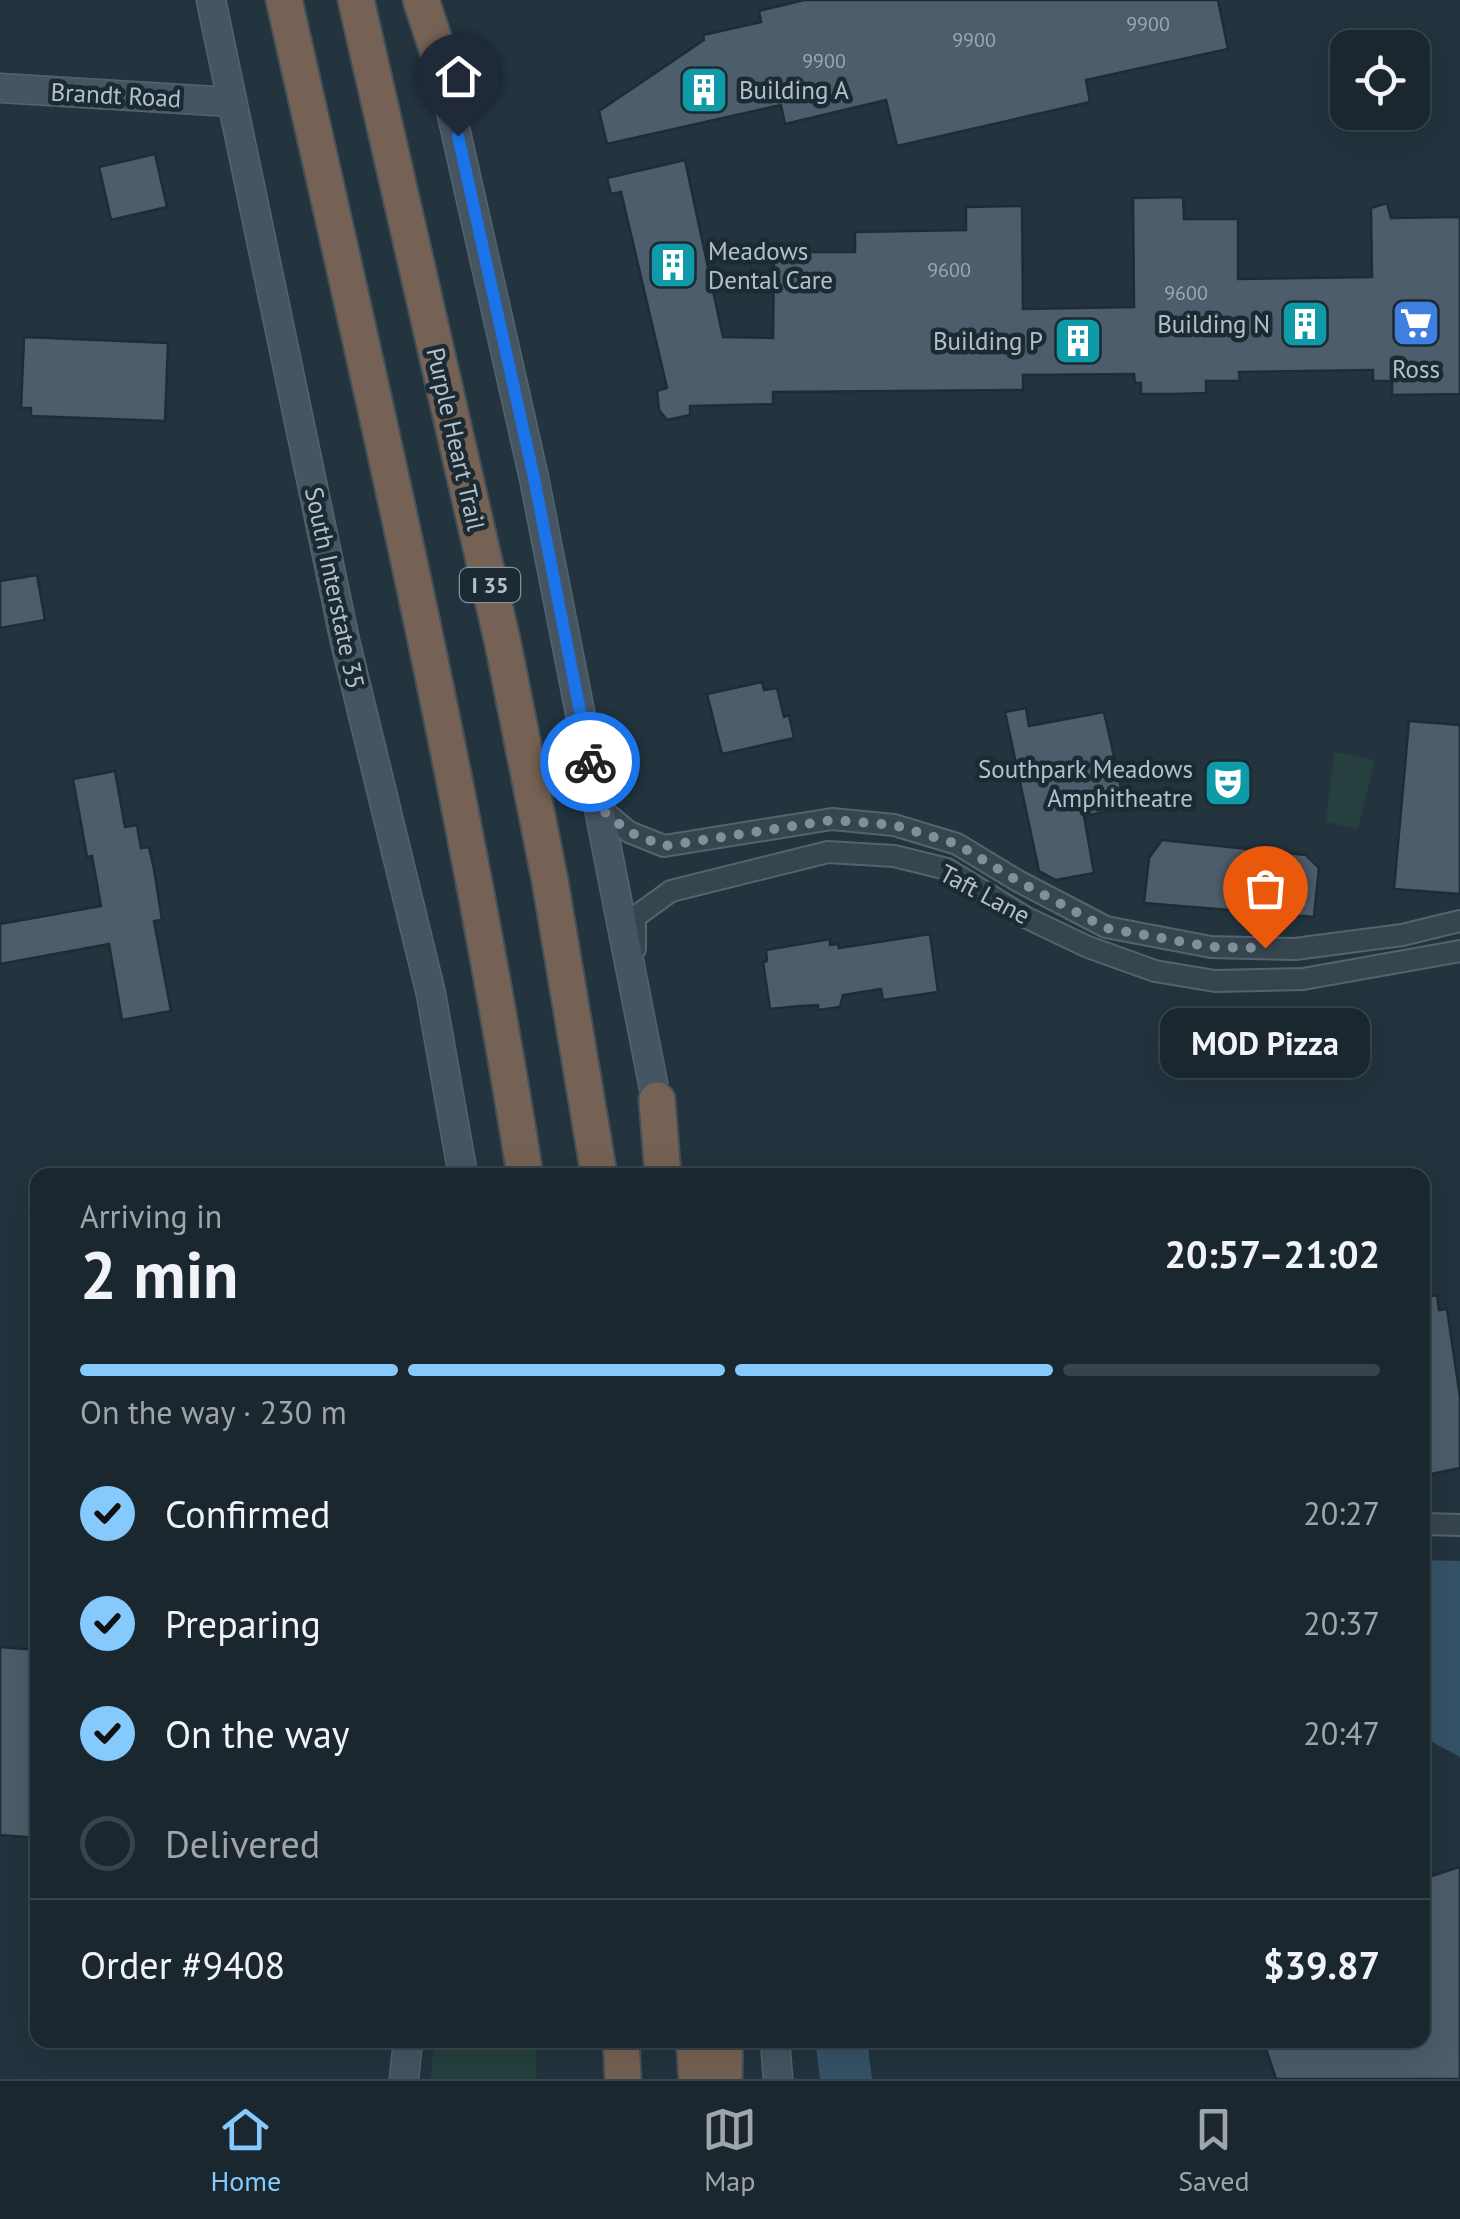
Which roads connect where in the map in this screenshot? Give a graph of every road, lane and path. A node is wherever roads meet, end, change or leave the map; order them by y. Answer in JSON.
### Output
{"nodes":[{"id":1,"x":211,"y":0,"type":"edge"},
{"id":2,"x":284,"y":0,"type":"edge"},
{"id":3,"x":356,"y":0,"type":"edge"},
{"id":4,"x":424,"y":0,"type":"edge"},
{"id":5,"x":437,"y":49,"type":"joint"},
{"id":6,"x":0,"y":88,"type":"edge"},
{"id":7,"x":231,"y":102,"type":"junction"},
{"id":8,"x":600,"y":808,"type":"junction"},
{"id":9,"x":1460,"y":921,"type":"edge"},
{"id":10,"x":1460,"y":951,"type":"edge"},
{"id":11,"x":634,"y":981,"type":"junction"},
{"id":12,"x":657,"y":1100,"type":"joint"},
{"id":13,"x":462,"y":1168,"type":"edge"},
{"id":14,"x":524,"y":1168,"type":"edge"},
{"id":15,"x":598,"y":1168,"type":"edge"},
{"id":16,"x":665,"y":1168,"type":"edge"},
{"id":17,"x":1430,"y":1524,"type":"edge"},
{"id":18,"x":1460,"y":1526,"type":"edge"},
{"id":19,"x":407,"y":2048,"type":"edge"},
{"id":20,"x":621,"y":2048,"type":"edge"},
{"id":21,"x":695,"y":2048,"type":"edge"},
{"id":22,"x":725,"y":2048,"type":"edge"},
{"id":23,"x":776,"y":2048,"type":"edge"},
{"id":24,"x":404,"y":2079,"type":"edge"},
{"id":25,"x":623,"y":2079,"type":"edge"},
{"id":26,"x":697,"y":2079,"type":"edge"},
{"id":27,"x":724,"y":2079,"type":"edge"},
{"id":28,"x":778,"y":2079,"type":"edge"}],
"edges":[{"from":1,"to":7,"type":"main road","name":"South Interstate 35"},
{"from":2,"to":14,"type":"highway"},
{"from":3,"to":15,"type":"highway","name":"Purple Heart Trail","number":"I 35"},
{"from":4,"to":5,"type":"highway"},
{"from":5,"to":8,"type":"main road"},
{"from":6,"to":7,"type":"main road","name":"Brandt Road"},
{"from":7,"to":13,"type":"main road","name":"South Interstate 35"},
{"from":8,"to":9,"type":"street","name":"Taft Lane"},
{"from":8,"to":11,"type":"main road"},
{"from":10,"to":11,"type":"street","name":"Taft Lane"},
{"from":11,"to":12,"type":"main road"},
{"from":12,"to":16,"type":"highway"},
{"from":17,"to":18,"type":"street"},
{"from":19,"to":24,"type":"main road"},
{"from":20,"to":25,"type":"highway"},
{"from":21,"to":26,"type":"highway"},
{"from":22,"to":27,"type":"highway"},
{"from":23,"to":28,"type":"main road"}]}
